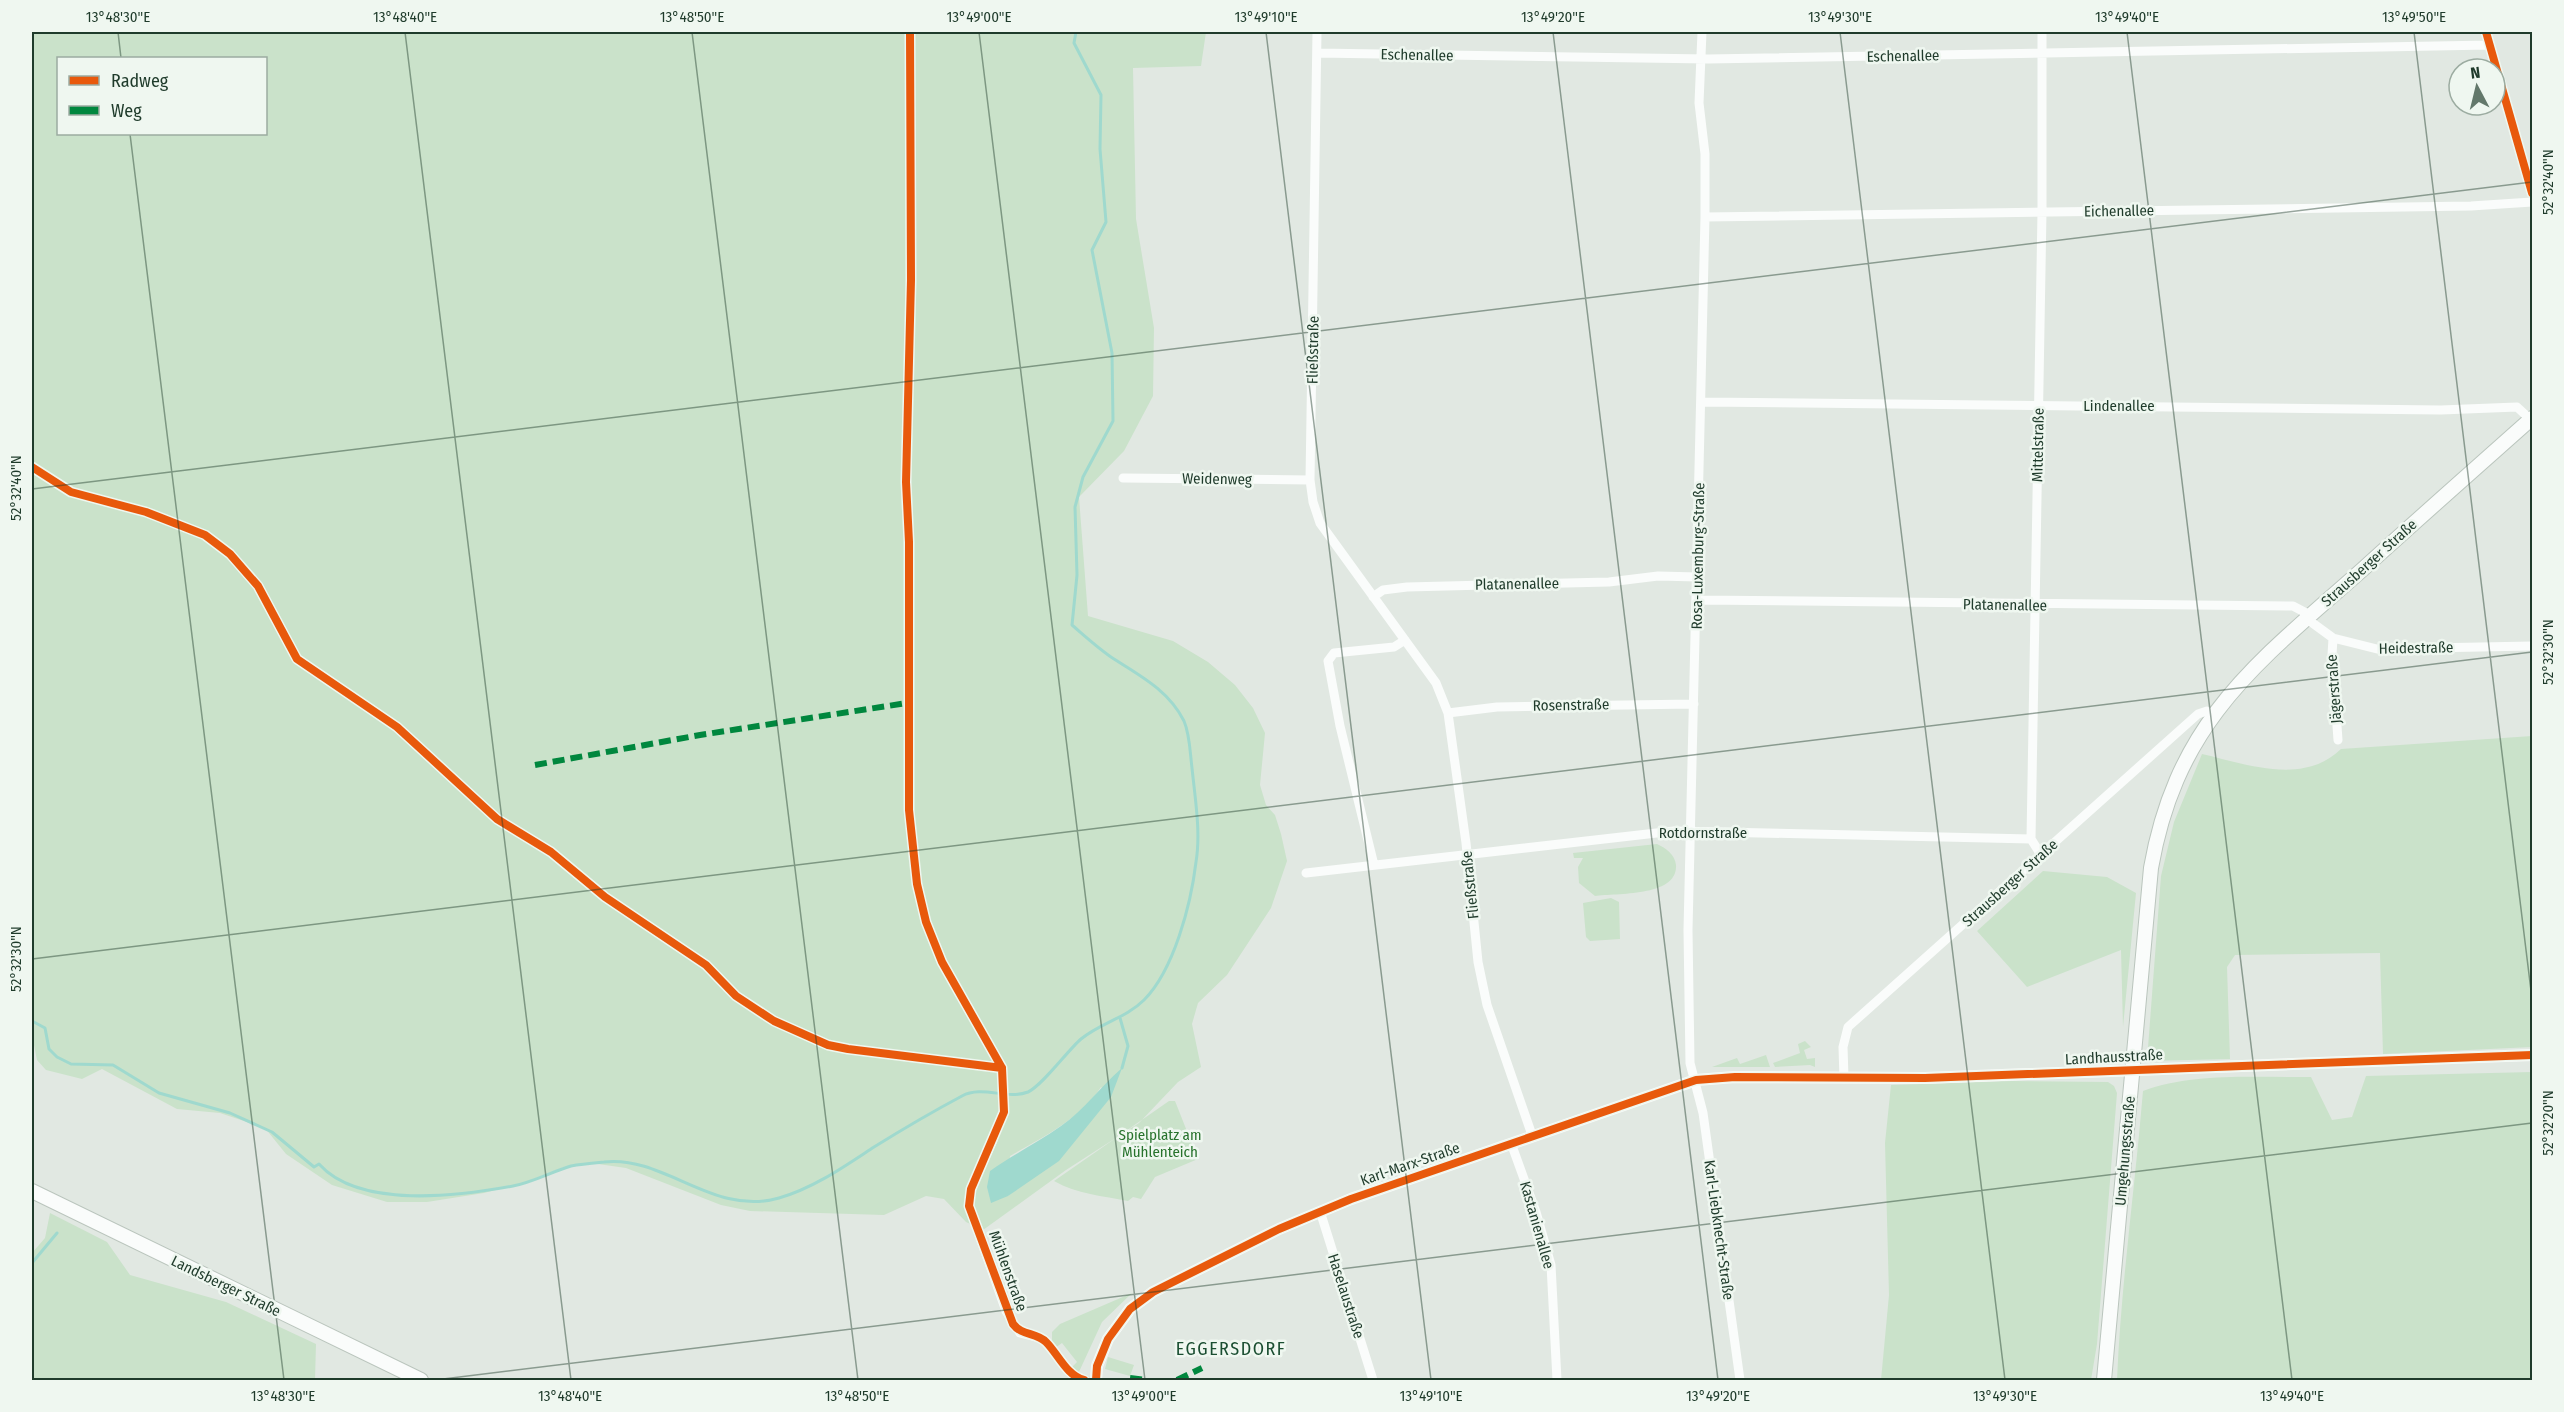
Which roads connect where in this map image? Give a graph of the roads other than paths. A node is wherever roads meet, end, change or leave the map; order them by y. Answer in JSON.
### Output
{"nodes":[{"id":1,"x":1317,"y":32,"type":"edge"},
{"id":2,"x":1702,"y":32,"type":"edge"},
{"id":3,"x":2042,"y":32,"type":"edge"},
{"id":4,"x":2486,"y":32,"type":"edge"},
{"id":5,"x":2490,"y":45,"type":"junction"},
{"id":6,"x":1317,"y":53,"type":"junction"},
{"id":7,"x":2042,"y":53,"type":"junction"},
{"id":8,"x":1702,"y":59,"type":"junction"},
{"id":9,"x":2532,"y":193,"type":"edge"},
{"id":10,"x":2532,"y":202,"type":"edge"},
{"id":11,"x":2042,"y":212,"type":"junction"},
{"id":12,"x":1705,"y":217,"type":"junction"},
{"id":13,"x":1702,"y":402,"type":"junction"},
{"id":14,"x":2039,"y":406,"type":"junction"},
{"id":15,"x":2531,"y":418,"type":"edge"},
{"id":16,"x":1123,"y":478,"type":"dead end"},
{"id":17,"x":1310,"y":480,"type":"junction"},
{"id":18,"x":1698,"y":577,"type":"junction"},
{"id":19,"x":1373,"y":597,"type":"junction"},
{"id":20,"x":1698,"y":600,"type":"junction"},
{"id":21,"x":2036,"y":605,"type":"junction"},
{"id":22,"x":2309,"y":617,"type":"junction"},
{"id":23,"x":2333,"y":639,"type":"junction"},
{"id":24,"x":1405,"y":640,"type":"junction"},
{"id":25,"x":2532,"y":646,"type":"edge"},
{"id":26,"x":1694,"y":704,"type":"junction"},
{"id":27,"x":2210,"y":712,"type":"junction"},
{"id":28,"x":1448,"y":713,"type":"junction"},
{"id":29,"x":2338,"y":740,"type":"dead end"},
{"id":30,"x":2192,"y":748,"type":"joint"},
{"id":31,"x":1690,"y":832,"type":"junction"},
{"id":32,"x":2031,"y":839,"type":"junction"},
{"id":33,"x":1467,"y":855,"type":"junction"},
{"id":34,"x":2041,"y":855,"type":"junction"},
{"id":35,"x":1374,"y":865,"type":"junction"},
{"id":36,"x":1306,"y":873,"type":"dead end"},
{"id":37,"x":2532,"y":1055,"type":"edge"},
{"id":38,"x":2133,"y":1070,"type":"junction"},
{"id":39,"x":1844,"y":1078,"type":"junction"},
{"id":40,"x":1696,"y":1080,"type":"junction"},
{"id":41,"x":1532,"y":1135,"type":"junction"},
{"id":42,"x":993,"y":1140,"type":"dead end"},
{"id":43,"x":1511,"y":1143,"type":"junction"},
{"id":44,"x":32,"y":1191,"type":"edge"},
{"id":45,"x":1320,"y":1211,"type":"junction"},
{"id":46,"x":421,"y":1380,"type":"edge"},
{"id":47,"x":1084,"y":1380,"type":"edge"},
{"id":48,"x":1096,"y":1380,"type":"edge"},
{"id":49,"x":1372,"y":1380,"type":"edge"},
{"id":50,"x":1557,"y":1380,"type":"edge"},
{"id":51,"x":1740,"y":1380,"type":"edge"},
{"id":52,"x":2104,"y":1380,"type":"edge"}],
"edges":[{"from":1,"to":6,"type":"street","name":"Fließstraße"},
{"from":2,"to":8,"type":"street","name":"Rosa-Luxemburg-Straße"},
{"from":3,"to":7,"type":"street","name":"Mittelstraße"},
{"from":4,"to":5,"type":"street"},
{"from":5,"to":7,"type":"street","name":"Eschenallee"},
{"from":5,"to":9,"type":"street"},
{"from":6,"to":8,"type":"street","name":"Eschenallee"},
{"from":6,"to":17,"type":"street","name":"Fließstraße"},
{"from":7,"to":8,"type":"street","name":"Eschenallee"},
{"from":7,"to":11,"type":"street","name":"Mittelstraße"},
{"from":8,"to":12,"type":"street","name":"Rosa-Luxemburg-Straße"},
{"from":10,"to":11,"type":"street","name":"Eichenallee"},
{"from":11,"to":12,"type":"street","name":"Eichenallee"},
{"from":11,"to":14,"type":"street","name":"Mittelstraße"},
{"from":12,"to":13,"type":"street","name":"Rosa-Luxemburg-Straße"},
{"from":13,"to":14,"type":"street","name":"Lindenallee"},
{"from":13,"to":18,"type":"street","name":"Rosa-Luxemburg-Straße"},
{"from":14,"to":15,"type":"street","name":"Lindenallee"},
{"from":14,"to":21,"type":"street","name":"Mittelstraße"},
{"from":15,"to":22,"type":"main road","name":"Strausberger Straße"},
{"from":16,"to":17,"type":"street","name":"Weidenweg"},
{"from":17,"to":19,"type":"street","name":"Fließstraße"},
{"from":18,"to":19,"type":"street","name":"Platanenallee"},
{"from":18,"to":20,"type":"street","name":"Rosa-Luxemburg-Straße"},
{"from":19,"to":24,"type":"street","name":"Fließstraße"},
{"from":20,"to":21,"type":"street","name":"Platanenallee"},
{"from":20,"to":26,"type":"street","name":"Rosa-Luxemburg-Straße"},
{"from":21,"to":22,"type":"street","name":"Platanenallee"},
{"from":21,"to":32,"type":"street","name":"Mittelstraße"},
{"from":22,"to":23,"type":"street","name":"Heidestraße"},
{"from":22,"to":27,"type":"main road","name":"Strausberger Straße"},
{"from":23,"to":25,"type":"street","name":"Heidestraße"},
{"from":23,"to":29,"type":"street","name":"Jägerstraße"},
{"from":24,"to":28,"type":"street","name":"Fließstraße"},
{"from":24,"to":35,"type":"street"},
{"from":26,"to":28,"type":"street","name":"Rosenstraße"},
{"from":26,"to":31,"type":"street","name":"Rosa-Luxemburg-Straße"},
{"from":27,"to":30,"type":"main road","name":"Strausberger Straße"},
{"from":27,"to":34,"type":"street","name":"Strausberger Straße"},
{"from":28,"to":33,"type":"street","name":"Fließstraße"},
{"from":30,"to":38,"type":"main road","name":"Umgehungsstraße"},
{"from":31,"to":32,"type":"street","name":"Rotdornstraße"},
{"from":31,"to":33,"type":"street","name":"Rotdornstraße"},
{"from":31,"to":40,"type":"street","name":"Rosa-Luxemburg-Straße"},
{"from":32,"to":34,"type":"street"},
{"from":33,"to":35,"type":"street","name":"Rotdornstraße"},
{"from":33,"to":41,"type":"street","name":"Fließstraße"},
{"from":34,"to":39,"type":"street","name":"Strausberger Straße"},
{"from":35,"to":36,"type":"street","name":"Rotdornstraße"},
{"from":37,"to":38,"type":"street","name":"Landhausstraße"},
{"from":38,"to":39,"type":"street","name":"Landhausstraße"},
{"from":38,"to":52,"type":"main road","name":"Umgehungsstraße"},
{"from":39,"to":40,"type":"street","name":"Landhausstraße"},
{"from":40,"to":41,"type":"street","name":"Karl-Marx-Straße"},
{"from":40,"to":51,"type":"street","name":"Karl-Liebknecht-Straße"},
{"from":41,"to":43,"type":"street","name":"Karl-Marx-Straße"},
{"from":42,"to":47,"type":"street","name":"Mühlenstraße"},
{"from":43,"to":45,"type":"street","name":"Karl-Marx-Straße"},
{"from":43,"to":50,"type":"street","name":"Kastanienallee"},
{"from":44,"to":46,"type":"main road","name":"Landsberger Straße"},
{"from":45,"to":48,"type":"street","name":"Karl-Marx-Straße"},
{"from":45,"to":49,"type":"street","name":"Haselaustraße"}]}
